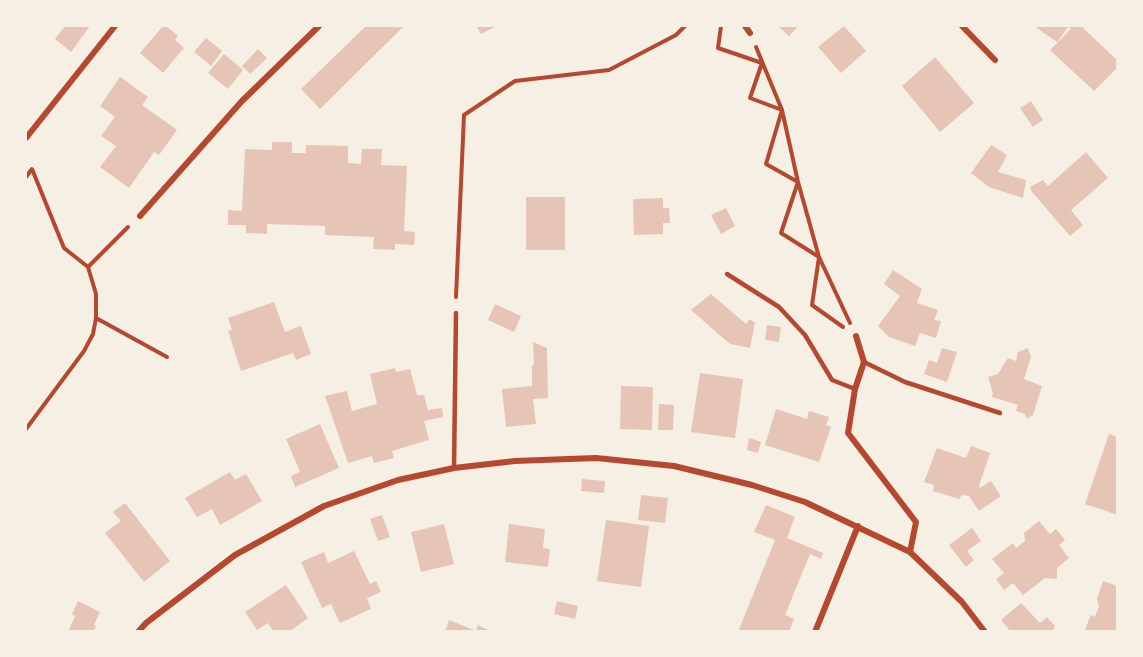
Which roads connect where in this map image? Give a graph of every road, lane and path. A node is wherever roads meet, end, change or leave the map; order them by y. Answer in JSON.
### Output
{"nodes":[{"id":1,"x":115,"y":26,"type":"edge"},
{"id":2,"x":319,"y":26,"type":"edge"},
{"id":3,"x":685,"y":26,"type":"edge"},
{"id":4,"x":721,"y":26,"type":"edge"},
{"id":5,"x":745,"y":26,"type":"edge"},
{"id":6,"x":962,"y":26,"type":"edge"},
{"id":7,"x":750,"y":33,"type":"joint"},
{"id":8,"x":995,"y":60,"type":"dead end"},
{"id":9,"x":762,"y":63,"type":"junction"},
{"id":10,"x":782,"y":110,"type":"junction"},
{"id":11,"x":26,"y":138,"type":"edge"},
{"id":12,"x":26,"y":177,"type":"edge"},
{"id":13,"x":798,"y":182,"type":"junction"},
{"id":14,"x":140,"y":216,"type":"joint"},
{"id":15,"x":819,"y":257,"type":"junction"},
{"id":16,"x":88,"y":267,"type":"junction"},
{"id":17,"x":727,"y":274,"type":"dead end"},
{"id":18,"x":456,"y":313,"type":"joint"},
{"id":19,"x":96,"y":318,"type":"junction"},
{"id":20,"x":856,"y":336,"type":"junction"},
{"id":21,"x":167,"y":357,"type":"dead end"},
{"id":22,"x":864,"y":362,"type":"junction"},
{"id":23,"x":855,"y":389,"type":"junction"},
{"id":24,"x":1000,"y":413,"type":"dead end"},
{"id":25,"x":26,"y":429,"type":"edge"},
{"id":26,"x":454,"y":468,"type":"junction"},
{"id":27,"x":858,"y":526,"type":"junction"},
{"id":28,"x":910,"y":552,"type":"junction"},
{"id":29,"x":138,"y":632,"type":"edge"},
{"id":30,"x":815,"y":632,"type":"edge"},
{"id":31,"x":985,"y":632,"type":"edge"}],
"edges":[{"from":1,"to":11,"type":"street"},
{"from":2,"to":14,"type":"street"},
{"from":3,"to":18,"type":"path"},
{"from":4,"to":9,"type":"path"},
{"from":5,"to":7,"type":"street"},
{"from":6,"to":8,"type":"street"},
{"from":7,"to":9,"type":"path"},
{"from":9,"to":10,"type":"path"},
{"from":9,"to":10,"type":"path"},
{"from":10,"to":13,"type":"path"},
{"from":10,"to":13,"type":"path"},
{"from":12,"to":16,"type":"path"},
{"from":13,"to":15,"type":"path"},
{"from":13,"to":15,"type":"path"},
{"from":14,"to":16,"type":"path"},
{"from":15,"to":20,"type":"path"},
{"from":15,"to":20,"type":"path"},
{"from":16,"to":19,"type":"path"},
{"from":17,"to":23,"type":"lane"},
{"from":18,"to":26,"type":"lane"},
{"from":19,"to":21,"type":"path"},
{"from":19,"to":25,"type":"path"},
{"from":20,"to":22,"type":"street"},
{"from":22,"to":23,"type":"street"},
{"from":22,"to":24,"type":"lane"},
{"from":23,"to":28,"type":"street"},
{"from":26,"to":27,"type":"street"},
{"from":26,"to":29,"type":"street"},
{"from":27,"to":28,"type":"street"},
{"from":27,"to":30,"type":"street"},
{"from":28,"to":31,"type":"street"}]}
